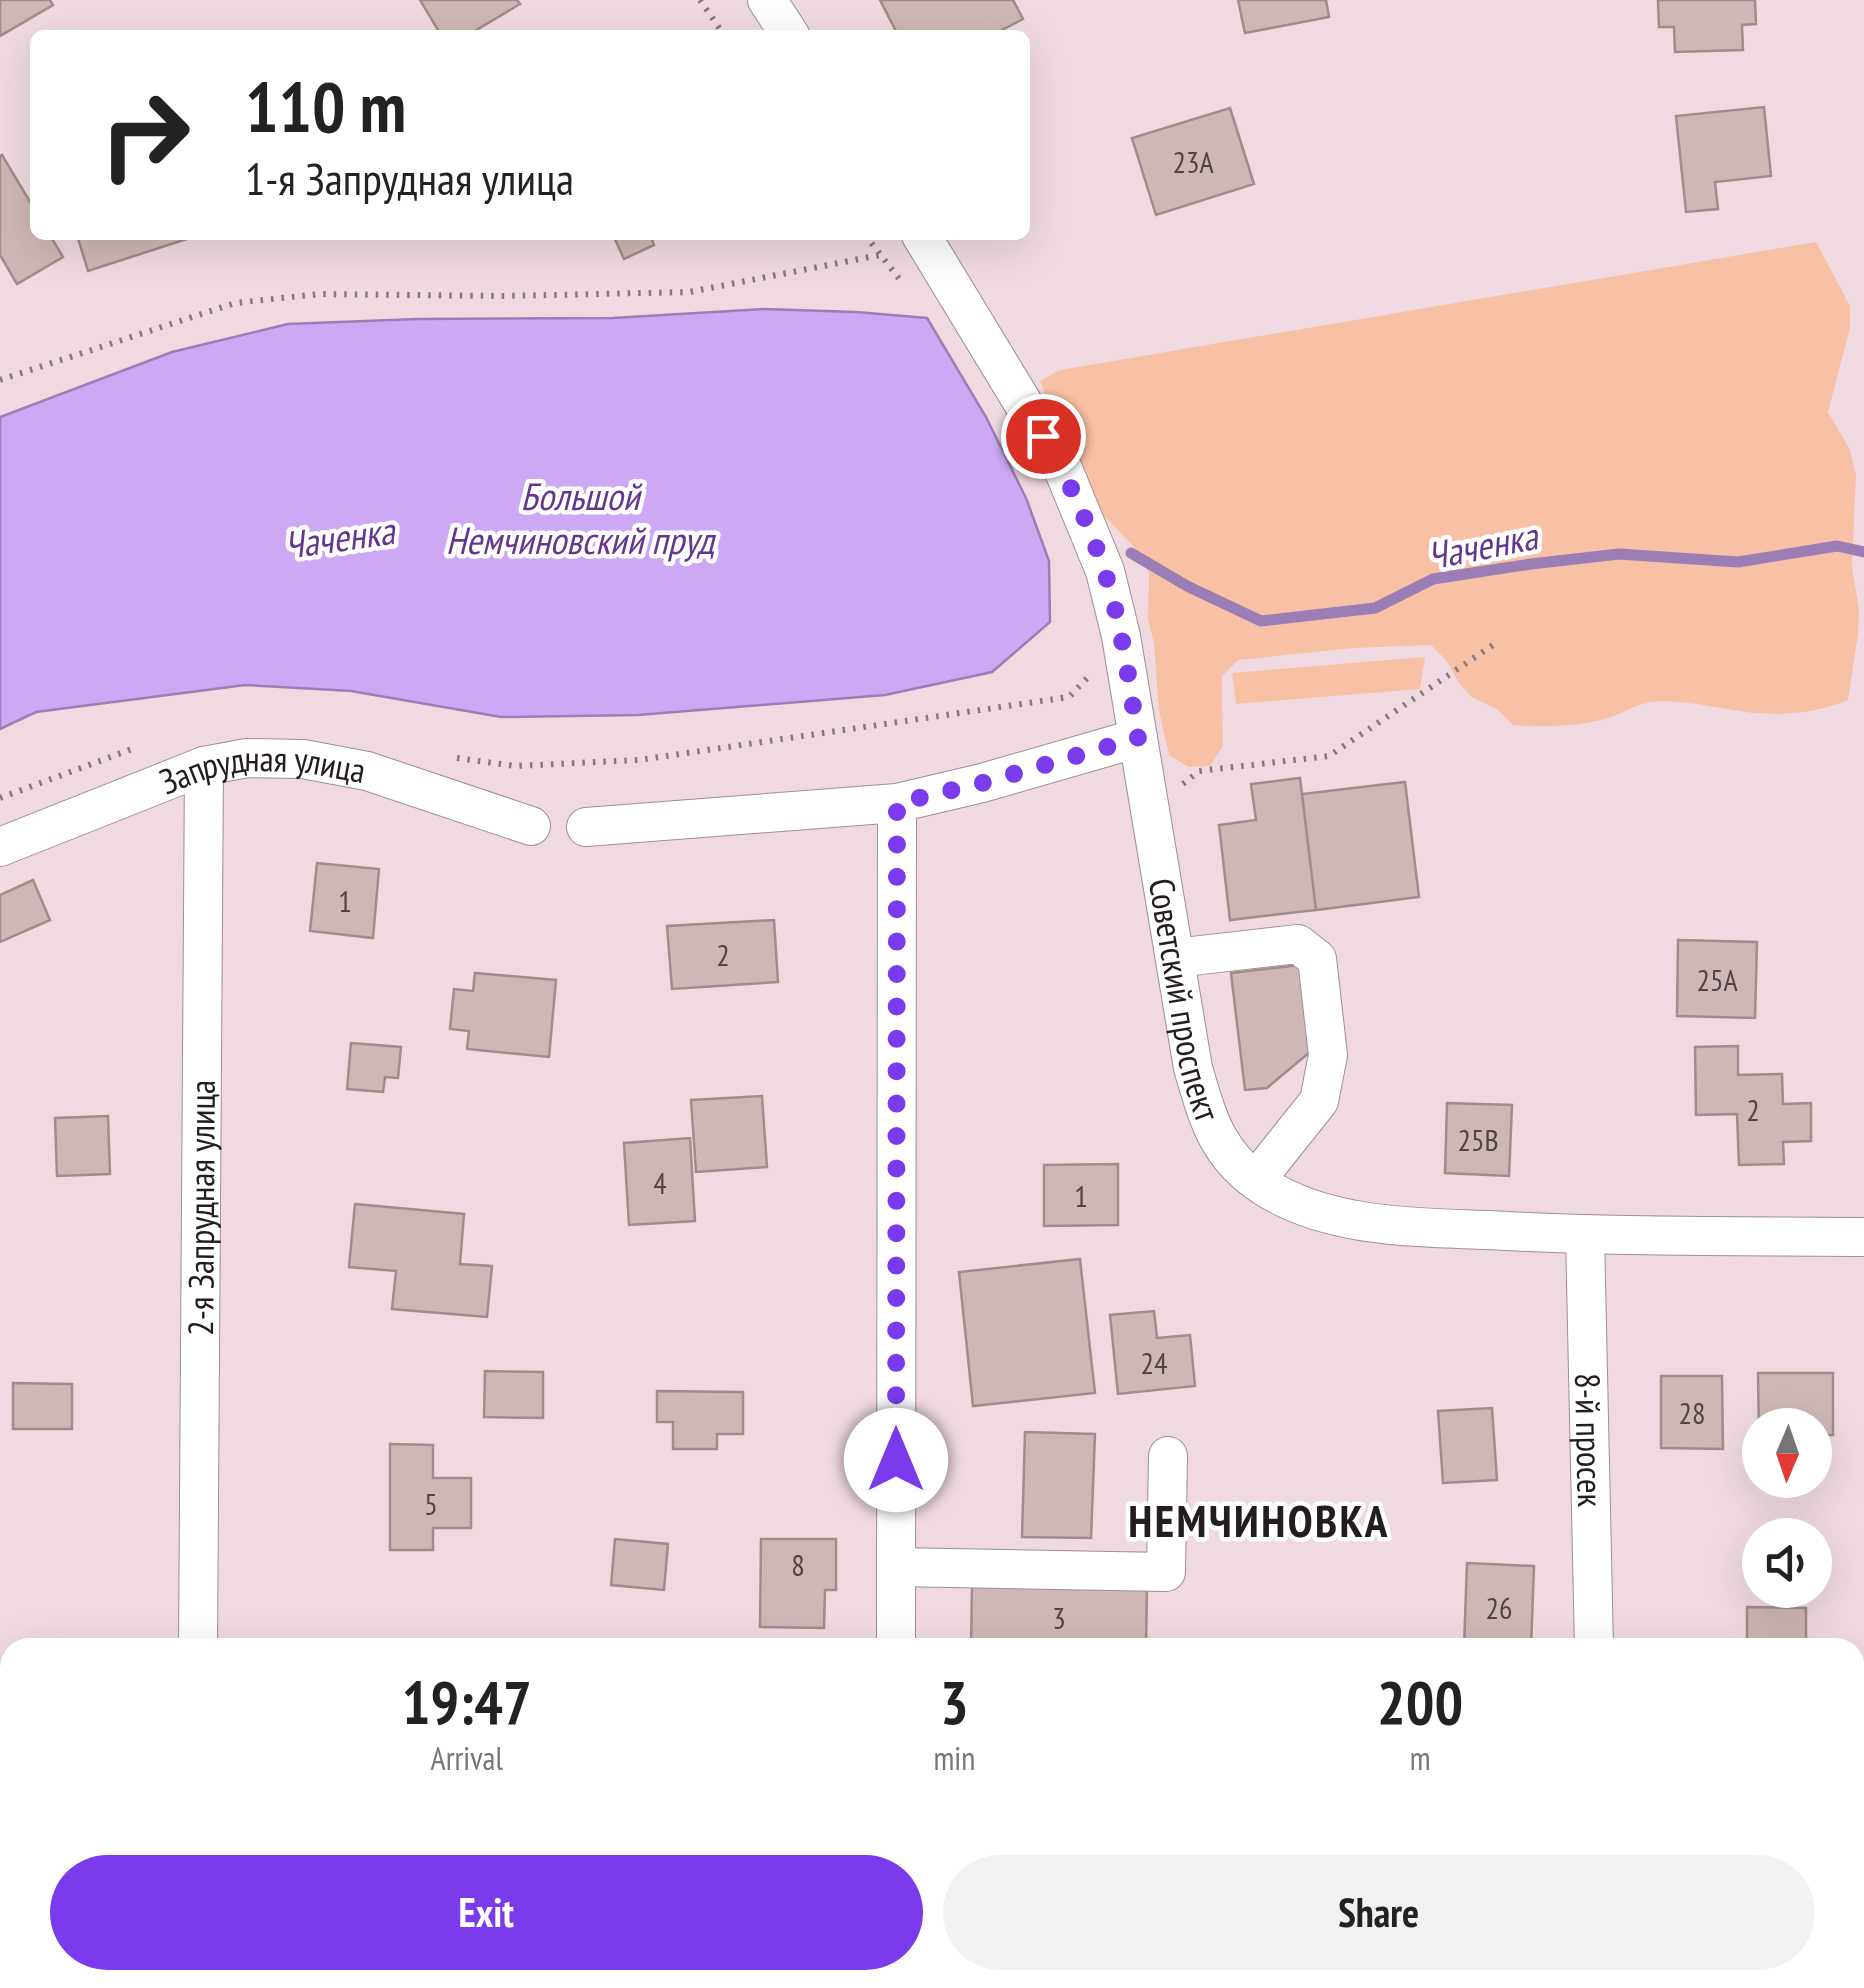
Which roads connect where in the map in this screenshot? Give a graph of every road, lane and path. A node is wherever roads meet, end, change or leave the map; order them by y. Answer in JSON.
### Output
{"nodes":[{"id":1,"x":700,"y":0,"type":"edge"},
{"id":2,"x":767,"y":0,"type":"edge"},
{"id":3,"x":721,"y":30,"type":"edge"},
{"id":4,"x":787,"y":30,"type":"edge"},
{"id":5,"x":868,"y":240,"type":"edge"},
{"id":6,"x":915,"y":240,"type":"edge"},
{"id":7,"x":924,"y":240,"type":"edge"},
{"id":8,"x":879,"y":256,"type":"junction"},
{"id":9,"x":910,"y":284,"type":"dead end"},
{"id":10,"x":0,"y":380,"type":"edge"},
{"id":11,"x":1499,"y":640,"type":"dead end"},
{"id":12,"x":1096,"y":670,"type":"dead end"},
{"id":13,"x":1138,"y":738,"type":"junction"},
{"id":14,"x":137,"y":748,"type":"dead end"},
{"id":15,"x":447,"y":757,"type":"dead end"},
{"id":16,"x":204,"y":766,"type":"junction"},
{"id":17,"x":1174,"y":791,"type":"dead end"},
{"id":18,"x":0,"y":798,"type":"edge"},
{"id":19,"x":897,"y":803,"type":"junction"},
{"id":20,"x":531,"y":826,"type":"dead end"},
{"id":21,"x":586,"y":827,"type":"dead end"},
{"id":22,"x":0,"y":847,"type":"edge"},
{"id":23,"x":1175,"y":958,"type":"junction"},
{"id":24,"x":1256,"y":1180,"type":"junction"},
{"id":25,"x":1585,"y":1235,"type":"junction"},
{"id":26,"x":1864,"y":1237,"type":"edge"},
{"id":27,"x":1168,"y":1456,"type":"dead end"},
{"id":28,"x":896,"y":1567,"type":"junction"},
{"id":29,"x":198,"y":1638,"type":"edge"},
{"id":30,"x":896,"y":1638,"type":"edge"},
{"id":31,"x":1594,"y":1638,"type":"edge"}],
"edges":[{"from":1,"to":3,"type":"path"},
{"from":2,"to":4,"type":"street"},
{"from":5,"to":8,"type":"path"},
{"from":6,"to":8,"type":"path"},
{"from":7,"to":13,"type":"street","name":"Советский проспект"},
{"from":8,"to":9,"type":"path"},
{"from":8,"to":10,"type":"path"},
{"from":11,"to":17,"type":"path"},
{"from":12,"to":15,"type":"path"},
{"from":13,"to":19,"type":"street"},
{"from":13,"to":23,"type":"street","name":"Советский проспект"},
{"from":14,"to":18,"type":"path"},
{"from":16,"to":20,"type":"street","name":"Запрудная улица"},
{"from":16,"to":22,"type":"street","name":"Запрудная улица"},
{"from":16,"to":29,"type":"street","name":"2-я Запрудная улица"},
{"from":19,"to":21,"type":"street"},
{"from":19,"to":28,"type":"street"},
{"from":23,"to":24,"type":"street","name":"Советский проспект"},
{"from":23,"to":24,"type":"street"},
{"from":24,"to":25,"type":"street","name":"Советский проспект"},
{"from":25,"to":26,"type":"street","name":"Советский проспект"},
{"from":25,"to":31,"type":"street","name":"8-й просек"},
{"from":27,"to":28,"type":"street"},
{"from":28,"to":30,"type":"street"}]}
